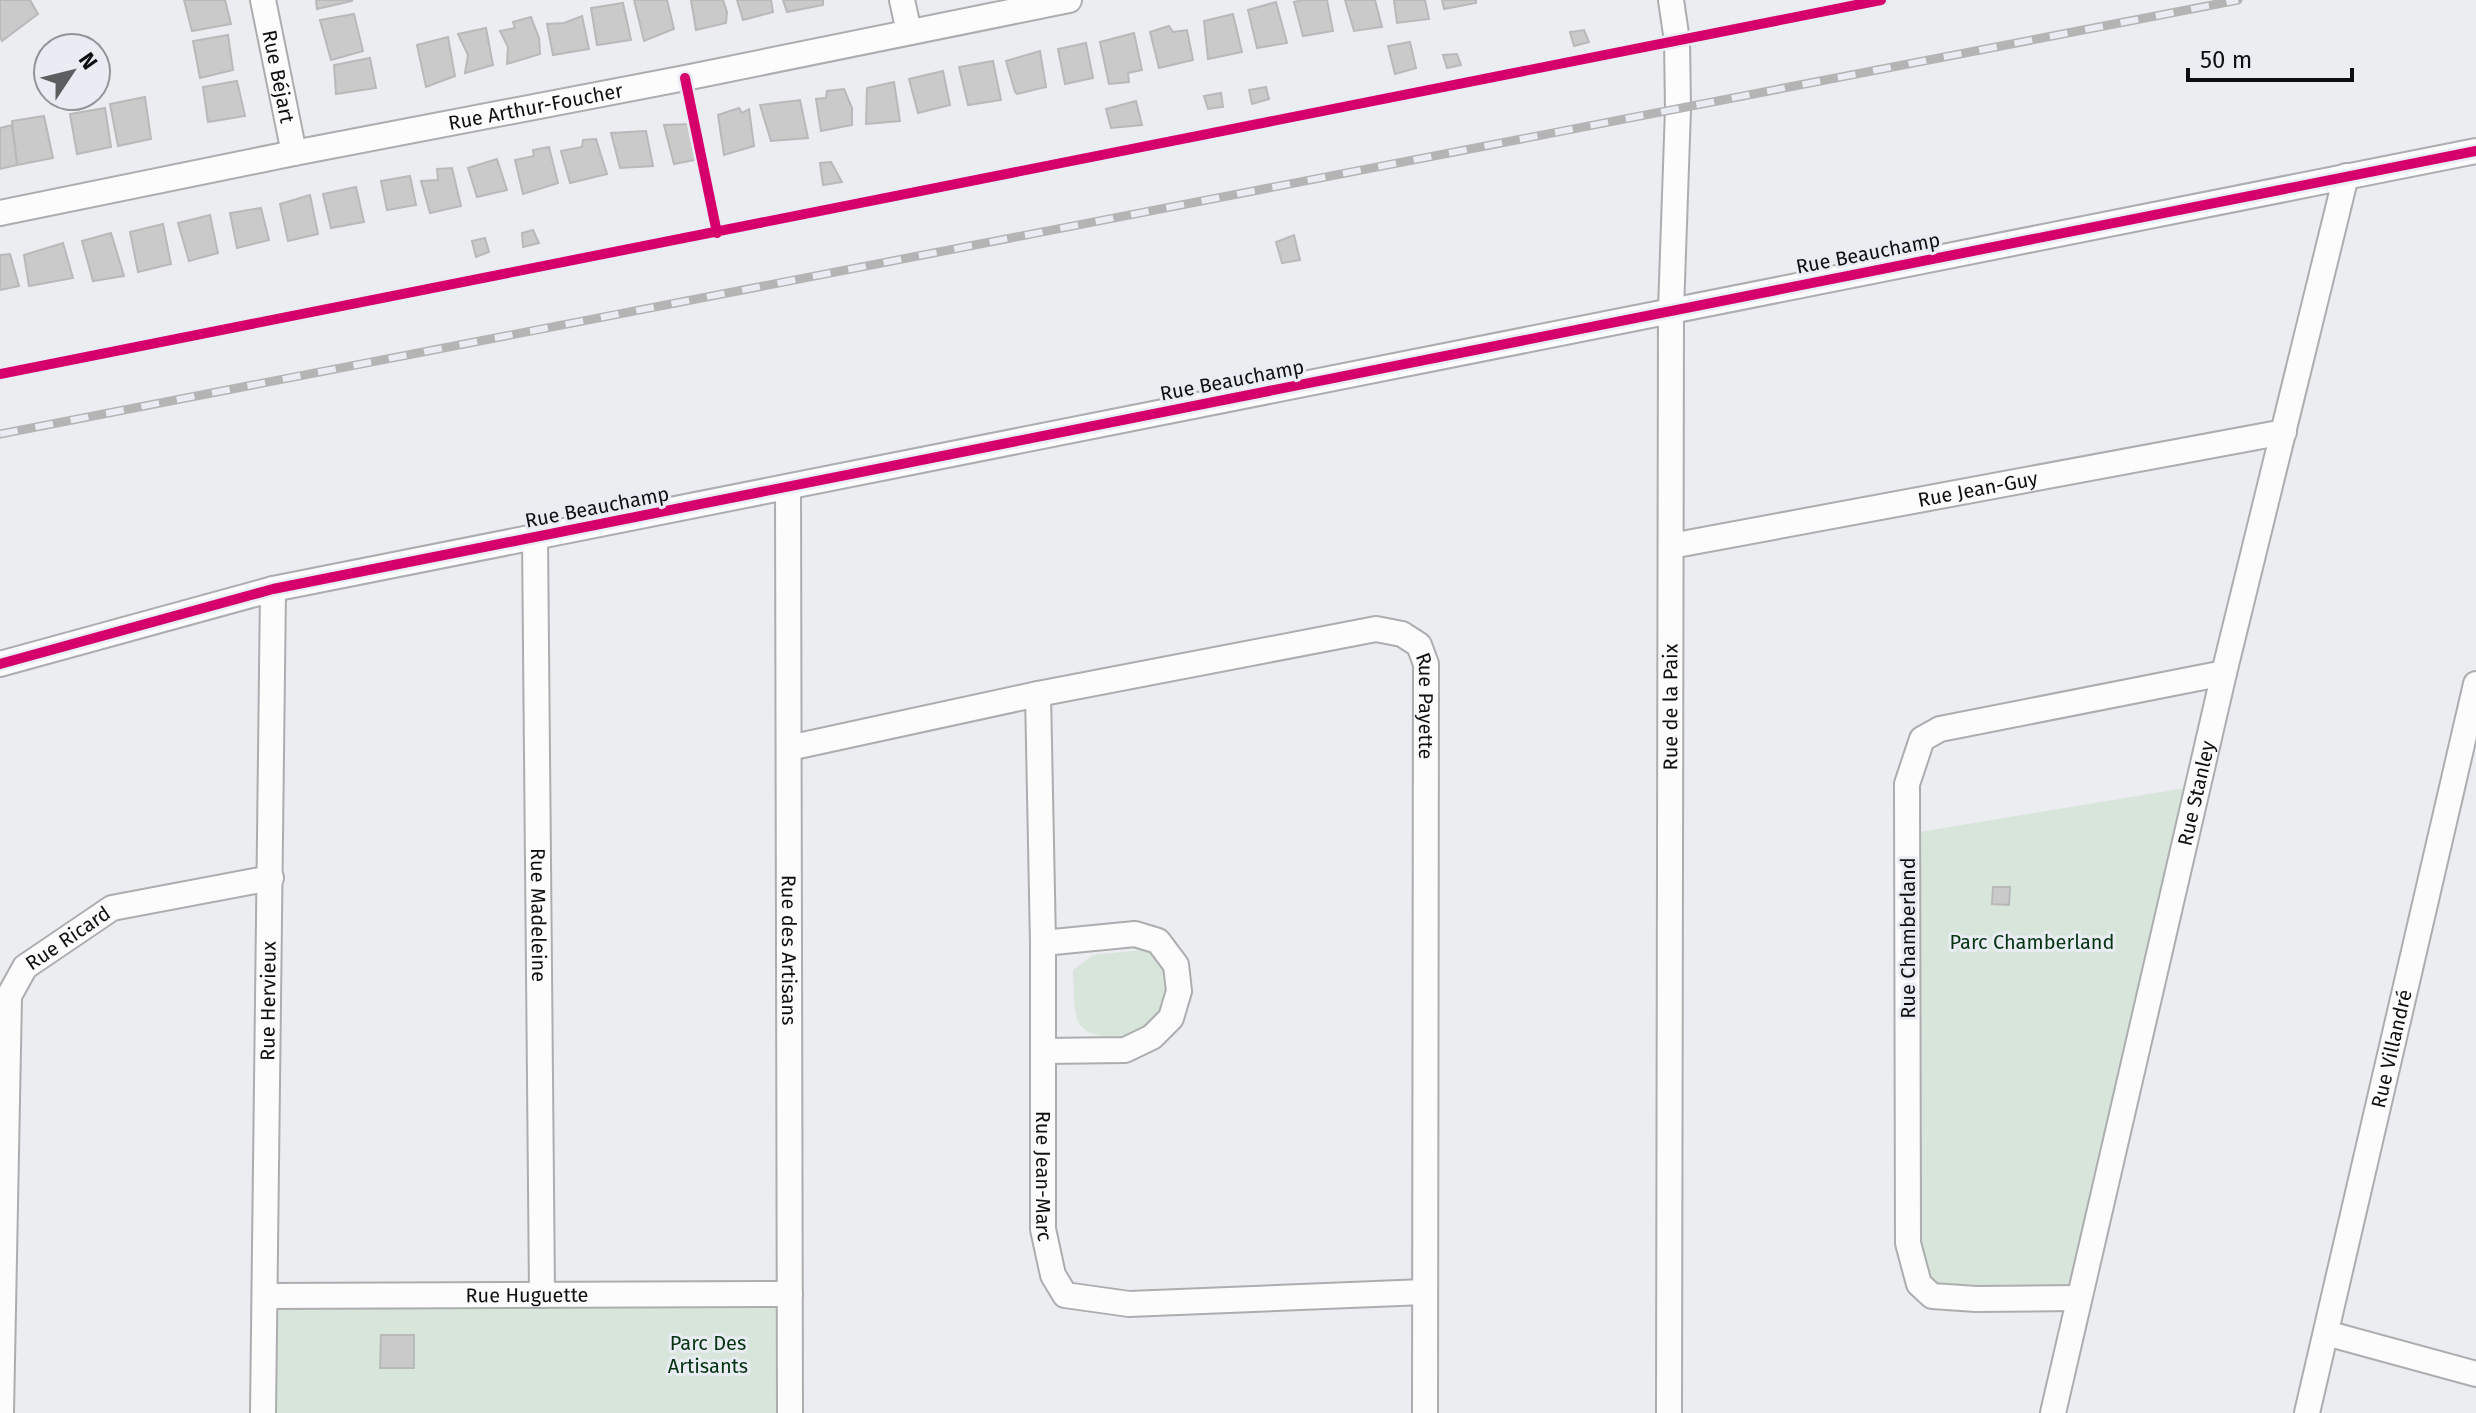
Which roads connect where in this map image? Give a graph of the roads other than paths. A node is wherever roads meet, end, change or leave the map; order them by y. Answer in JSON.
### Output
{"nodes":[{"id":1,"x":263,"y":0,"type":"edge"},
{"id":2,"x":902,"y":0,"type":"edge"},
{"id":3,"x":1069,"y":0,"type":"edge"},
{"id":4,"x":1671,"y":0,"type":"edge"},
{"id":5,"x":909,"y":32,"type":"junction"},
{"id":6,"x":2476,"y":151,"type":"edge"},
{"id":7,"x":294,"y":153,"type":"junction"},
{"id":8,"x":2346,"y":176,"type":"junction"},
{"id":9,"x":0,"y":213,"type":"edge"},
{"id":10,"x":1671,"y":310,"type":"junction"},
{"id":11,"x":2284,"y":432,"type":"junction"},
{"id":12,"x":788,"y":488,"type":"junction"},
{"id":13,"x":535,"y":537,"type":"junction"},
{"id":14,"x":1671,"y":546,"type":"junction"},
{"id":15,"x":273,"y":589,"type":"junction"},
{"id":16,"x":0,"y":664,"type":"edge"},
{"id":17,"x":2224,"y":673,"type":"junction"},
{"id":18,"x":2476,"y":684,"type":"edge"},
{"id":19,"x":1038,"y":694,"type":"junction"},
{"id":20,"x":789,"y":748,"type":"junction"},
{"id":21,"x":271,"y":878,"type":"junction"},
{"id":22,"x":1043,"y":943,"type":"junction"},
{"id":23,"x":1043,"y":1051,"type":"junction"},
{"id":24,"x":1424,"y":1292,"type":"junction"},
{"id":25,"x":790,"y":1294,"type":"junction"},
{"id":26,"x":542,"y":1295,"type":"junction"},
{"id":27,"x":265,"y":1296,"type":"junction"},
{"id":28,"x":2079,"y":1298,"type":"junction"},
{"id":29,"x":2326,"y":1333,"type":"junction"},
{"id":30,"x":2476,"y":1374,"type":"edge"},
{"id":31,"x":1,"y":1413,"type":"edge"},
{"id":32,"x":263,"y":1413,"type":"edge"},
{"id":33,"x":790,"y":1413,"type":"edge"},
{"id":34,"x":1425,"y":1413,"type":"edge"},
{"id":35,"x":1669,"y":1413,"type":"edge"},
{"id":36,"x":2053,"y":1413,"type":"edge"},
{"id":37,"x":2307,"y":1413,"type":"edge"}],
"edges":[{"from":1,"to":7,"type":"street","name":"Rue Béjart"},
{"from":2,"to":5,"type":"street"},
{"from":3,"to":5,"type":"street","name":"Rue Arthur-Foucher"},
{"from":4,"to":10,"type":"street","name":"Rue de la Paix"},
{"from":5,"to":7,"type":"street","name":"Rue Arthur-Foucher"},
{"from":6,"to":8,"type":"street","name":"Rue Beauchamp"},
{"from":7,"to":9,"type":"street","name":"Rue Arthur-Foucher"},
{"from":8,"to":10,"type":"street","name":"Rue Beauchamp"},
{"from":8,"to":11,"type":"street","name":"Rue Stanley"},
{"from":10,"to":12,"type":"street","name":"Rue Beauchamp"},
{"from":10,"to":14,"type":"street","name":"Rue de la Paix"},
{"from":11,"to":14,"type":"street","name":"Rue Jean-Guy"},
{"from":11,"to":17,"type":"street","name":"Rue Stanley"},
{"from":12,"to":13,"type":"street","name":"Rue Beauchamp"},
{"from":12,"to":20,"type":"street","name":"Rue des Artisans"},
{"from":13,"to":15,"type":"street","name":"Rue Beauchamp"},
{"from":13,"to":26,"type":"street","name":"Rue Madeleine"},
{"from":14,"to":35,"type":"street","name":"Rue de la Paix"},
{"from":15,"to":16,"type":"street","name":"Rue Beauchamp"},
{"from":15,"to":21,"type":"street","name":"Rue Hervieux"},
{"from":17,"to":28,"type":"street","name":"Rue Stanley"},
{"from":17,"to":28,"type":"street","name":"Rue Chamberland"},
{"from":18,"to":29,"type":"street","name":"Rue Villandré"},
{"from":19,"to":20,"type":"street","name":"Rue Payette"},
{"from":19,"to":22,"type":"street","name":"Rue Jean-Marc"},
{"from":19,"to":24,"type":"street","name":"Rue Payette"},
{"from":20,"to":25,"type":"street","name":"Rue des Artisans"},
{"from":21,"to":27,"type":"street","name":"Rue Hervieux"},
{"from":21,"to":31,"type":"street","name":"Rue Ricard"},
{"from":22,"to":23,"type":"street","name":"Rue Jean-Marc"},
{"from":22,"to":23,"type":"street"},
{"from":23,"to":24,"type":"street","name":"Rue Jean-Marc"},
{"from":24,"to":34,"type":"street","name":"Rue Payette"},
{"from":25,"to":26,"type":"street","name":"Rue Huguette"},
{"from":25,"to":33,"type":"street","name":"Rue des Artisans"},
{"from":26,"to":27,"type":"street","name":"Rue Huguette"},
{"from":27,"to":32,"type":"street","name":"Rue Hervieux"},
{"from":28,"to":36,"type":"street","name":"Rue Stanley"},
{"from":29,"to":30,"type":"street"},
{"from":29,"to":37,"type":"street","name":"Rue Villandré"}]}
